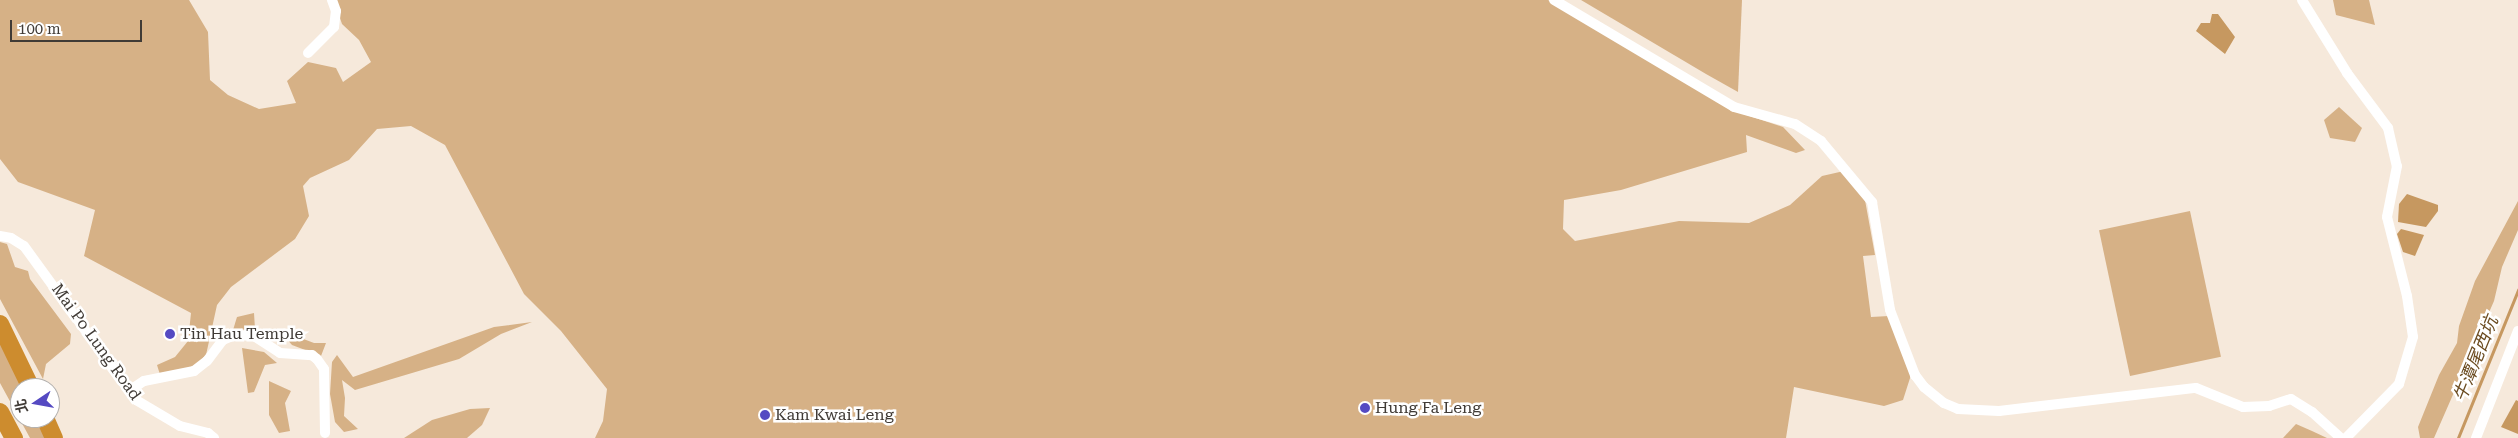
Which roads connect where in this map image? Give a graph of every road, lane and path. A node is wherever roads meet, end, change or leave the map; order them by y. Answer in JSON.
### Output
{"nodes":[{"id":1,"x":332,"y":0,"type":"edge"},
{"id":2,"x":1554,"y":0,"type":"edge"},
{"id":3,"x":2302,"y":0,"type":"edge"},
{"id":4,"x":308,"y":53,"type":"dead end"},
{"id":5,"x":0,"y":236,"type":"edge"},
{"id":6,"x":0,"y":324,"type":"edge"},
{"id":7,"x":2518,"y":330,"type":"edge"},
{"id":8,"x":26,"y":378,"type":"edge"},
{"id":9,"x":129,"y":391,"type":"junction"},
{"id":10,"x":0,"y":412,"type":"edge"},
{"id":11,"x":325,"y":433,"type":"dead end"},
{"id":12,"x":14,"y":438,"type":"edge"},
{"id":13,"x":214,"y":438,"type":"edge"},
{"id":14,"x":2341,"y":438,"type":"edge"},
{"id":15,"x":2346,"y":438,"type":"edge"},
{"id":16,"x":2476,"y":438,"type":"edge"}],
"edges":[{"from":1,"to":4,"type":"street"},
{"from":2,"to":14,"type":"street"},
{"from":3,"to":15,"type":"street"},
{"from":5,"to":9,"type":"street","name":"Mai Po Lung Road"},
{"from":6,"to":8,"type":"highway"},
{"from":7,"to":16,"type":"street"},
{"from":9,"to":11,"type":"street"},
{"from":9,"to":13,"type":"street","name":"Mai Po Lung Road"},
{"from":10,"to":12,"type":"highway"}]}
